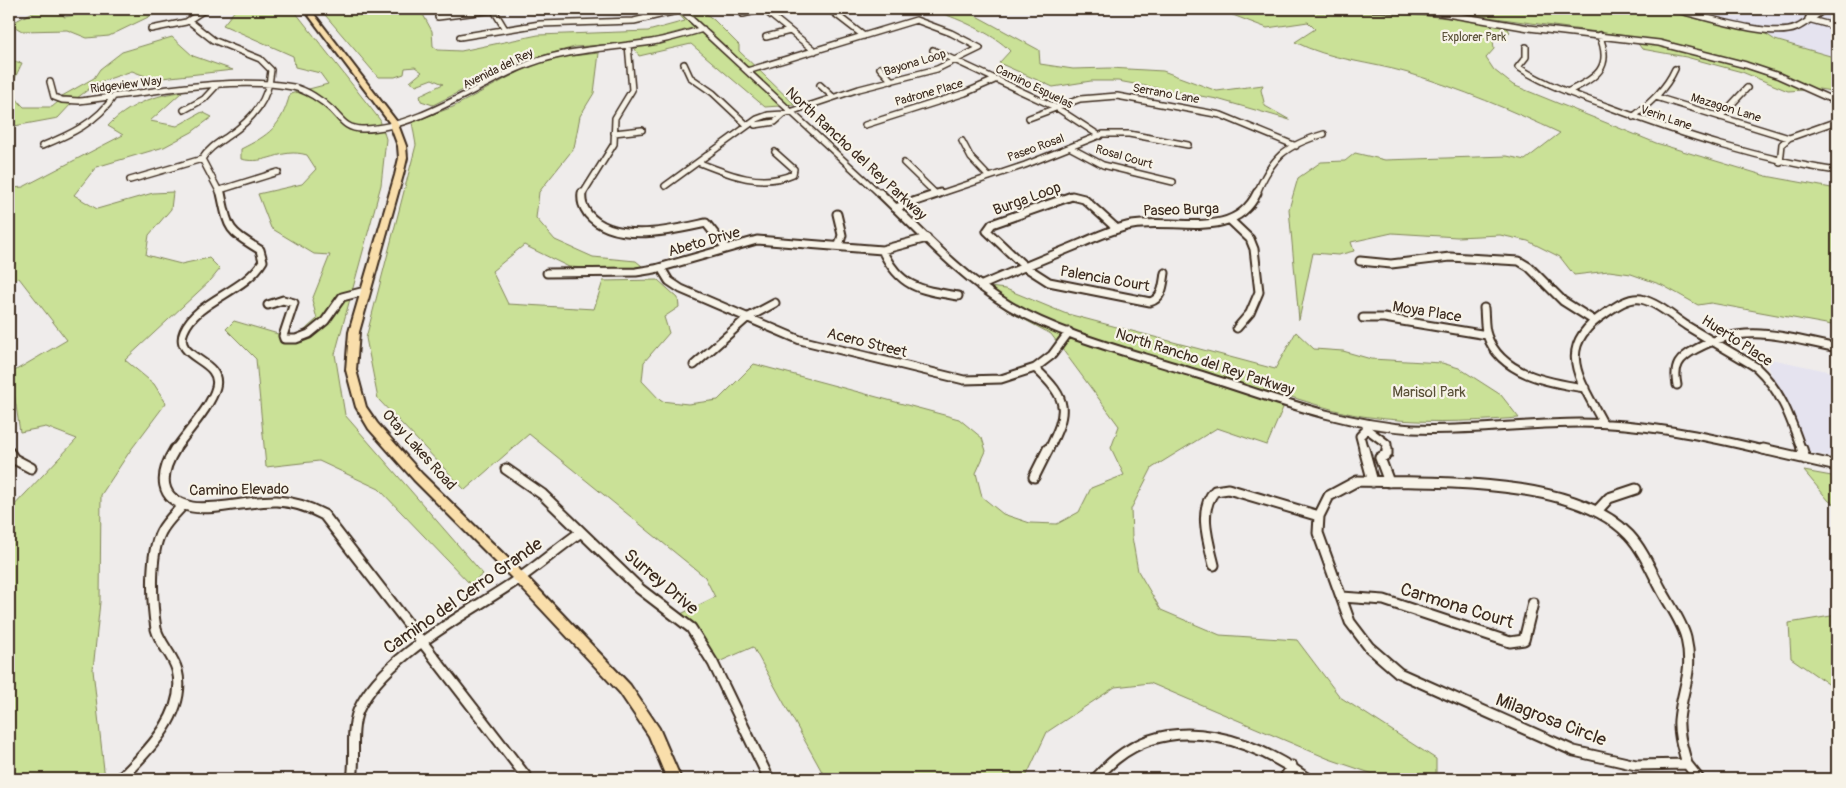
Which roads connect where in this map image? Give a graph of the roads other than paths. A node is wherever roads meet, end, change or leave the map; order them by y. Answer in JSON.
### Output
{"nodes":[{"id":1,"x":206,"y":9,"type":"edge"},
{"id":2,"x":307,"y":9,"type":"edge"},
{"id":3,"x":494,"y":9,"type":"edge"},
{"id":4,"x":681,"y":9,"type":"edge"},
{"id":5,"x":763,"y":9,"type":"edge"},
{"id":6,"x":829,"y":9,"type":"edge"},
{"id":7,"x":1310,"y":9,"type":"edge"},
{"id":8,"x":1382,"y":9,"type":"edge"},
{"id":9,"x":1673,"y":9,"type":"edge"},
{"id":10,"x":1811,"y":9,"type":"edge"},
{"id":11,"x":1825,"y":9,"type":"edge"},
{"id":12,"x":743,"y":14,"type":"dead end"},
{"id":13,"x":438,"y":18,"type":"dead end"},
{"id":14,"x":1809,"y":18,"type":"junction"},
{"id":15,"x":189,"y":21,"type":"junction"},
{"id":16,"x":1837,"y":27,"type":"edge"},
{"id":17,"x":151,"y":29,"type":"dead end"},
{"id":18,"x":505,"y":29,"type":"junction"},
{"id":19,"x":703,"y":29,"type":"junction"},
{"id":20,"x":790,"y":31,"type":"junction"},
{"id":21,"x":1599,"y":35,"type":"junction"},
{"id":22,"x":864,"y":36,"type":"junction"},
{"id":23,"x":460,"y":37,"type":"dead end"},
{"id":24,"x":766,"y":37,"type":"dead end"},
{"id":25,"x":628,"y":45,"type":"junction"},
{"id":26,"x":1526,"y":47,"type":"dead end"},
{"id":27,"x":932,"y":50,"type":"dead end"},
{"id":28,"x":814,"y":51,"type":"junction"},
{"id":29,"x":956,"y":60,"type":"junction"},
{"id":30,"x":684,"y":64,"type":"dead end"},
{"id":31,"x":880,"y":68,"type":"dead end"},
{"id":32,"x":1675,"y":68,"type":"dead end"},
{"id":33,"x":747,"y":71,"type":"junction"},
{"id":34,"x":997,"y":80,"type":"junction"},
{"id":35,"x":892,"y":81,"type":"junction"},
{"id":36,"x":50,"y":82,"type":"dead end"},
{"id":37,"x":270,"y":83,"type":"junction"},
{"id":38,"x":217,"y":85,"type":"junction"},
{"id":39,"x":820,"y":85,"type":"dead end"},
{"id":40,"x":1747,"y":88,"type":"dead end"},
{"id":41,"x":1567,"y":92,"type":"junction"},
{"id":42,"x":114,"y":96,"type":"junction"},
{"id":43,"x":833,"y":97,"type":"junction"},
{"id":44,"x":1656,"y":97,"type":"junction"},
{"id":45,"x":1837,"y":102,"type":"edge"},
{"id":46,"x":1058,"y":108,"type":"junction"},
{"id":47,"x":184,"y":110,"type":"dead end"},
{"id":48,"x":787,"y":113,"type":"junction"},
{"id":49,"x":1634,"y":117,"type":"junction"},
{"id":50,"x":1720,"y":117,"type":"junction"},
{"id":51,"x":1029,"y":118,"type":"dead end"},
{"id":52,"x":1837,"y":121,"type":"edge"},
{"id":53,"x":393,"y":122,"type":"junction"},
{"id":54,"x":747,"y":125,"type":"junction"},
{"id":55,"x":865,"y":125,"type":"dead end"},
{"id":56,"x":642,"y":130,"type":"dead end"},
{"id":57,"x":614,"y":133,"type":"junction"},
{"id":58,"x":1324,"y":134,"type":"dead end"},
{"id":59,"x":1100,"y":136,"type":"junction"},
{"id":60,"x":1789,"y":138,"type":"junction"},
{"id":61,"x":962,"y":141,"type":"dead end"},
{"id":62,"x":1188,"y":145,"type":"dead end"},
{"id":63,"x":42,"y":146,"type":"dead end"},
{"id":64,"x":1296,"y":146,"type":"junction"},
{"id":65,"x":1071,"y":148,"type":"junction"},
{"id":66,"x":775,"y":152,"type":"dead end"},
{"id":67,"x":202,"y":158,"type":"junction"},
{"id":68,"x":700,"y":163,"type":"junction"},
{"id":69,"x":904,"y":163,"type":"dead end"},
{"id":70,"x":1780,"y":163,"type":"junction"},
{"id":71,"x":278,"y":172,"type":"dead end"},
{"id":72,"x":1837,"y":172,"type":"edge"},
{"id":73,"x":989,"y":177,"type":"junction"},
{"id":74,"x":130,"y":180,"type":"dead end"},
{"id":75,"x":1173,"y":182,"type":"dead end"},
{"id":76,"x":666,"y":186,"type":"dead end"},
{"id":77,"x":220,"y":190,"type":"junction"},
{"id":78,"x":935,"y":193,"type":"junction"},
{"id":79,"x":895,"y":208,"type":"junction"},
{"id":80,"x":837,"y":214,"type":"dead end"},
{"id":81,"x":1230,"y":220,"type":"junction"},
{"id":82,"x":1117,"y":229,"type":"junction"},
{"id":83,"x":927,"y":238,"type":"junction"},
{"id":84,"x":839,"y":246,"type":"junction"},
{"id":85,"x":725,"y":248,"type":"junction"},
{"id":86,"x":882,"y":250,"type":"junction"},
{"id":87,"x":1360,"y":261,"type":"dead end"},
{"id":88,"x":1024,"y":266,"type":"junction"},
{"id":89,"x":661,"y":268,"type":"junction"},
{"id":90,"x":547,"y":273,"type":"dead end"},
{"id":91,"x":1165,"y":273,"type":"dead end"},
{"id":92,"x":980,"y":286,"type":"junction"},
{"id":93,"x":365,"y":291,"type":"junction"},
{"id":94,"x":958,"y":296,"type":"dead end"},
{"id":95,"x":775,"y":303,"type":"dead end"},
{"id":96,"x":268,"y":305,"type":"dead end"},
{"id":97,"x":1484,"y":308,"type":"dead end"},
{"id":98,"x":747,"y":318,"type":"junction"},
{"id":99,"x":1363,"y":318,"type":"dead end"},
{"id":100,"x":1593,"y":320,"type":"junction"},
{"id":101,"x":1237,"y":328,"type":"dead end"},
{"id":102,"x":1069,"y":332,"type":"junction"},
{"id":103,"x":1487,"y":335,"type":"junction"},
{"id":104,"x":1712,"y":340,"type":"junction"},
{"id":105,"x":1837,"y":348,"type":"edge"},
{"id":106,"x":694,"y":365,"type":"dead end"},
{"id":107,"x":1035,"y":368,"type":"junction"},
{"id":108,"x":1677,"y":385,"type":"dead end"},
{"id":109,"x":1586,"y":388,"type":"junction"},
{"id":110,"x":1604,"y":423,"type":"junction"},
{"id":111,"x":1366,"y":426,"type":"junction"},
{"id":112,"x":9,"y":452,"type":"edge"},
{"id":113,"x":1365,"y":457,"type":"junction"},
{"id":114,"x":1380,"y":458,"type":"junction"},
{"id":115,"x":1805,"y":459,"type":"junction"},
{"id":116,"x":1837,"y":466,"type":"edge"},
{"id":117,"x":31,"y":468,"type":"dead end"},
{"id":118,"x":506,"y":470,"type":"dead end"},
{"id":119,"x":1034,"y":477,"type":"dead end"},
{"id":120,"x":1373,"y":482,"type":"junction"},
{"id":121,"x":1389,"y":482,"type":"junction"},
{"id":122,"x":1636,"y":489,"type":"dead end"},
{"id":123,"x":183,"y":505,"type":"junction"},
{"id":124,"x":1597,"y":511,"type":"junction"},
{"id":125,"x":1319,"y":516,"type":"junction"},
{"id":126,"x":581,"y":532,"type":"junction"},
{"id":127,"x":1214,"y":565,"type":"dead end"},
{"id":128,"x":520,"y":578,"type":"junction"},
{"id":129,"x":1342,"y":597,"type":"junction"},
{"id":130,"x":1533,"y":603,"type":"dead end"},
{"id":131,"x":423,"y":643,"type":"junction"},
{"id":132,"x":1688,"y":764,"type":"junction"},
{"id":133,"x":1292,"y":766,"type":"junction"},
{"id":134,"x":120,"y":779,"type":"edge"},
{"id":135,"x":352,"y":779,"type":"edge"},
{"id":136,"x":528,"y":779,"type":"edge"},
{"id":137,"x":674,"y":779,"type":"edge"},
{"id":138,"x":769,"y":779,"type":"edge"},
{"id":139,"x":1095,"y":779,"type":"edge"},
{"id":140,"x":1284,"y":779,"type":"edge"},
{"id":141,"x":1308,"y":779,"type":"edge"},
{"id":142,"x":1699,"y":779,"type":"edge"}],
"edges":[{"from":1,"to":15,"type":"street"},
{"from":2,"to":53,"type":"main road","name":"Otay Lakes Road"},
{"from":3,"to":13,"type":"street"},
{"from":3,"to":18,"type":"street"},
{"from":4,"to":18,"type":"street"},
{"from":4,"to":19,"type":"street","name":"North Rancho del Rey Parkway"},
{"from":5,"to":12,"type":"street"},
{"from":5,"to":20,"type":"street"},
{"from":6,"to":22,"type":"street"},
{"from":7,"to":8,"type":"street"},
{"from":8,"to":21,"type":"street"},
{"from":9,"to":14,"type":"street"},
{"from":10,"to":14,"type":"street"},
{"from":11,"to":14,"type":"street"},
{"from":14,"to":16,"type":"street"},
{"from":15,"to":17,"type":"street"},
{"from":15,"to":37,"type":"street"},
{"from":18,"to":23,"type":"street"},
{"from":19,"to":25,"type":"street","name":"Avenida del Rey"},
{"from":19,"to":33,"type":"street","name":"North Rancho del Rey Parkway"},
{"from":20,"to":24,"type":"street"},
{"from":20,"to":28,"type":"street"},
{"from":21,"to":41,"type":"street"},
{"from":21,"to":45,"type":"street"},
{"from":22,"to":28,"type":"street","name":"Bayona Loop"},
{"from":22,"to":29,"type":"street","name":"Bayona Loop"},
{"from":25,"to":53,"type":"street","name":"Avenida del Rey"},
{"from":25,"to":57,"type":"street"},
{"from":26,"to":41,"type":"street","name":"Verin Lane"},
{"from":27,"to":29,"type":"street","name":"Camino Espuelas"},
{"from":28,"to":33,"type":"street","name":"Bayona Loop"},
{"from":29,"to":34,"type":"street","name":"Camino Espuelas"},
{"from":29,"to":35,"type":"street","name":"Bayona Loop"},
{"from":30,"to":54,"type":"street"},
{"from":31,"to":35,"type":"street"},
{"from":32,"to":44,"type":"street"},
{"from":33,"to":48,"type":"street","name":"North Rancho del Rey Parkway"},
{"from":34,"to":46,"type":"street","name":"Camino Espuelas"},
{"from":34,"to":55,"type":"street","name":"Padrone Place"},
{"from":35,"to":43,"type":"street","name":"Bayona Loop"},
{"from":36,"to":42,"type":"street","name":"Ridgeview Way"},
{"from":37,"to":38,"type":"street","name":"Ridgeview Way"},
{"from":37,"to":53,"type":"street","name":"Ridgeview Way"},
{"from":37,"to":67,"type":"street"},
{"from":38,"to":42,"type":"street","name":"Ridgeview Way"},
{"from":38,"to":47,"type":"street"},
{"from":39,"to":43,"type":"street"},
{"from":40,"to":50,"type":"street"},
{"from":41,"to":49,"type":"street","name":"Verin Lane"},
{"from":42,"to":63,"type":"street"},
{"from":43,"to":48,"type":"street","name":"Bayona Loop"},
{"from":44,"to":49,"type":"street"},
{"from":44,"to":50,"type":"street","name":"Mazagon Lane"},
{"from":46,"to":51,"type":"street","name":"Serrano Lane"},
{"from":46,"to":59,"type":"street","name":"Camino Espuelas"},
{"from":46,"to":64,"type":"street","name":"Serrano Lane"},
{"from":48,"to":54,"type":"street","name":"Bayona Loop"},
{"from":48,"to":79,"type":"street","name":"North Rancho del Rey Parkway"},
{"from":49,"to":70,"type":"street","name":"Verin Lane"},
{"from":50,"to":60,"type":"street","name":"Mazagon Lane"},
{"from":52,"to":60,"type":"street"},
{"from":53,"to":93,"type":"main road","name":"Otay Lakes Road"},
{"from":54,"to":68,"type":"street"},
{"from":56,"to":57,"type":"street"},
{"from":57,"to":85,"type":"street"},
{"from":58,"to":64,"type":"street","name":"Paseo Burga"},
{"from":59,"to":62,"type":"street","name":"Paseo Rosal"},
{"from":59,"to":65,"type":"street","name":"Paseo Rosal"},
{"from":60,"to":70,"type":"street"},
{"from":61,"to":73,"type":"street"},
{"from":64,"to":81,"type":"street","name":"Paseo Burga"},
{"from":65,"to":73,"type":"street","name":"Paseo Rosal"},
{"from":65,"to":75,"type":"street","name":"Rosal Court"},
{"from":66,"to":68,"type":"street"},
{"from":67,"to":74,"type":"street"},
{"from":67,"to":77,"type":"street","name":"Camino Elevado"},
{"from":68,"to":76,"type":"street"},
{"from":69,"to":78,"type":"street"},
{"from":70,"to":72,"type":"street","name":"Verin Lane"},
{"from":71,"to":77,"type":"street"},
{"from":73,"to":78,"type":"street","name":"Paseo Rosal"},
{"from":77,"to":123,"type":"street","name":"Camino Elevado"},
{"from":78,"to":79,"type":"street","name":"Paseo Rosal"},
{"from":79,"to":83,"type":"street","name":"North Rancho del Rey Parkway"},
{"from":80,"to":84,"type":"street"},
{"from":81,"to":82,"type":"street","name":"Paseo Burga"},
{"from":81,"to":101,"type":"street"},
{"from":82,"to":88,"type":"street","name":"Paseo Burga"},
{"from":82,"to":88,"type":"street","name":"Burga Loop"},
{"from":83,"to":86,"type":"street","name":"Abeto Drive"},
{"from":83,"to":92,"type":"street","name":"North Rancho del Rey Parkway"},
{"from":84,"to":85,"type":"street","name":"Abeto Drive"},
{"from":84,"to":86,"type":"street","name":"Abeto Drive"},
{"from":85,"to":89,"type":"street","name":"Abeto Drive"},
{"from":86,"to":94,"type":"street"},
{"from":87,"to":100,"type":"street"},
{"from":88,"to":91,"type":"street","name":"Palencia Court"},
{"from":88,"to":92,"type":"street","name":"Paseo Burga"},
{"from":89,"to":90,"type":"street","name":"Abeto Drive"},
{"from":89,"to":98,"type":"street","name":"Acero Street"},
{"from":92,"to":102,"type":"street","name":"North Rancho del Rey Parkway"},
{"from":93,"to":96,"type":"street"},
{"from":93,"to":128,"type":"main road","name":"Otay Lakes Road"},
{"from":95,"to":98,"type":"street"},
{"from":97,"to":103,"type":"street"},
{"from":98,"to":106,"type":"street"},
{"from":98,"to":107,"type":"street","name":"Acero Street"},
{"from":99,"to":103,"type":"street","name":"Moya Place"},
{"from":100,"to":104,"type":"street","name":"Huerto Place"},
{"from":100,"to":109,"type":"street"},
{"from":102,"to":107,"type":"street","name":"Acero Street"},
{"from":102,"to":111,"type":"street","name":"North Rancho del Rey Parkway"},
{"from":103,"to":109,"type":"street"},
{"from":104,"to":105,"type":"street"},
{"from":104,"to":108,"type":"street"},
{"from":104,"to":115,"type":"street","name":"Huerto Place"},
{"from":107,"to":119,"type":"street"},
{"from":109,"to":110,"type":"street"},
{"from":110,"to":111,"type":"street","name":"North Rancho del Rey Parkway"},
{"from":110,"to":115,"type":"street","name":"North Rancho del Rey Parkway"},
{"from":111,"to":113,"type":"street"},
{"from":111,"to":114,"type":"street"},
{"from":112,"to":117,"type":"street"},
{"from":113,"to":114,"type":"street"},
{"from":113,"to":120,"type":"street"},
{"from":114,"to":121,"type":"street"},
{"from":115,"to":116,"type":"street","name":"North Rancho del Rey Parkway"},
{"from":118,"to":126,"type":"street","name":"Surrey Drive"},
{"from":120,"to":121,"type":"street"},
{"from":120,"to":125,"type":"street"},
{"from":121,"to":124,"type":"street"},
{"from":122,"to":124,"type":"street"},
{"from":123,"to":131,"type":"street","name":"Camino Elevado"},
{"from":123,"to":134,"type":"street"},
{"from":124,"to":132,"type":"street"},
{"from":125,"to":127,"type":"street"},
{"from":125,"to":129,"type":"street","name":"Milagrosa Circle"},
{"from":126,"to":128,"type":"street","name":"Camino del Cerro Grande"},
{"from":126,"to":138,"type":"street","name":"Surrey Drive"},
{"from":128,"to":131,"type":"street","name":"Camino del Cerro Grande"},
{"from":128,"to":137,"type":"main road","name":"Otay Lakes Road"},
{"from":129,"to":130,"type":"street","name":"Carmona Court"},
{"from":129,"to":132,"type":"street","name":"Milagrosa Circle"},
{"from":131,"to":135,"type":"street","name":"Camino del Cerro Grande"},
{"from":131,"to":136,"type":"street","name":"Camino Elevado"},
{"from":132,"to":142,"type":"street"},
{"from":133,"to":139,"type":"street"},
{"from":133,"to":140,"type":"street"},
{"from":133,"to":141,"type":"street"}]}
